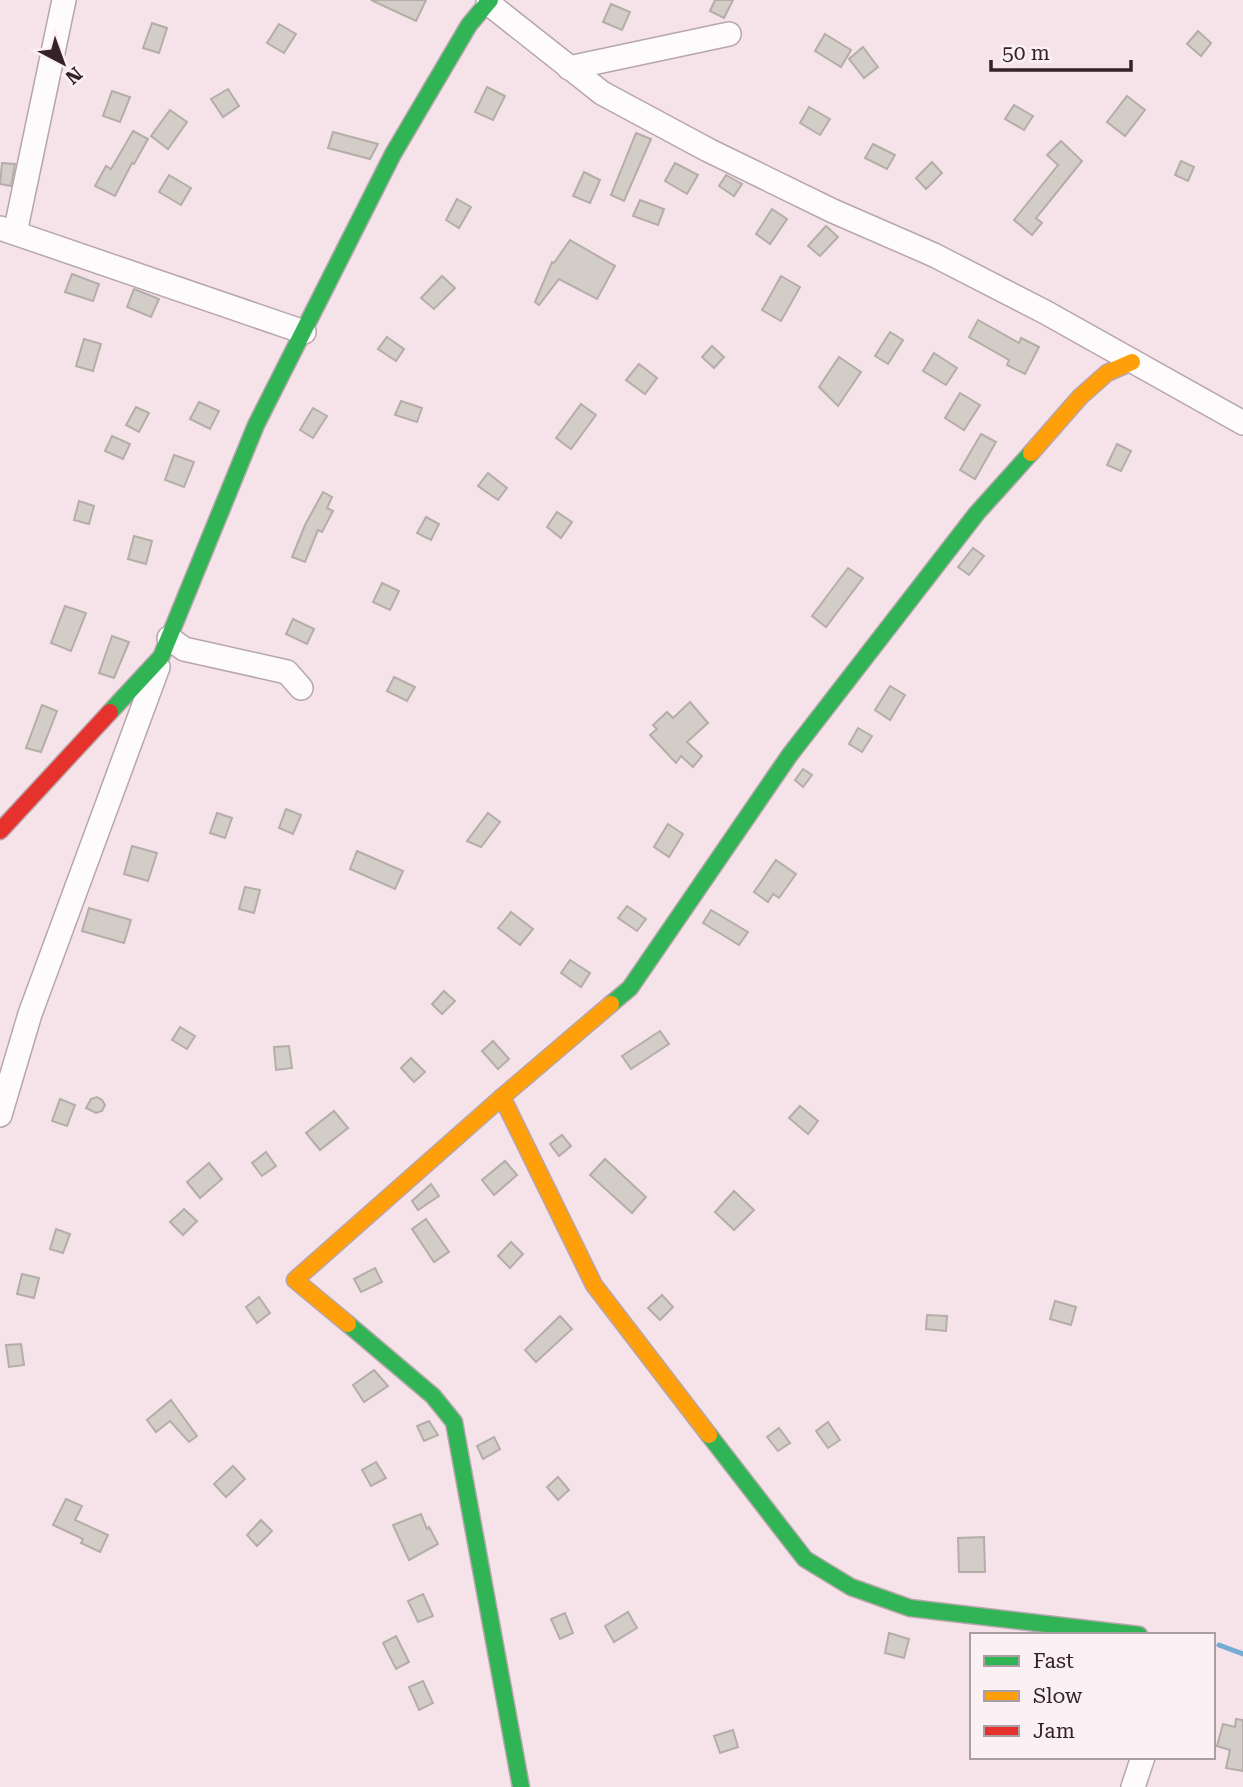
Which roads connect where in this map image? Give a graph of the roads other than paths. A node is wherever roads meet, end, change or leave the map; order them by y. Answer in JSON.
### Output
{"nodes":[{"id":1,"x":64,"y":0,"type":"edge"},
{"id":2,"x":489,"y":1,"type":"edge"},
{"id":3,"x":729,"y":34,"type":"dead end"},
{"id":4,"x":569,"y":68,"type":"junction"},
{"id":5,"x":8,"y":230,"type":"edge"},
{"id":6,"x":304,"y":332,"type":"junction"},
{"id":7,"x":1132,"y":362,"type":"junction"},
{"id":8,"x":1243,"y":423,"type":"edge"},
{"id":9,"x":165,"y":647,"type":"junction"},
{"id":10,"x":301,"y":688,"type":"dead end"},
{"id":11,"x":0,"y":831,"type":"edge"},
{"id":12,"x":502,"y":1097,"type":"junction"},
{"id":13,"x":0,"y":1115,"type":"edge"},
{"id":14,"x":1122,"y":1633,"type":"edge"},
{"id":15,"x":1142,"y":1759,"type":"edge"},
{"id":16,"x":521,"y":1787,"type":"edge"},
{"id":17,"x":1133,"y":1787,"type":"edge"}],
"edges":[{"from":1,"to":5,"type":"street"},
{"from":2,"to":4,"type":"street"},
{"from":2,"to":6,"type":"street"},
{"from":3,"to":4,"type":"street"},
{"from":4,"to":7,"type":"street"},
{"from":5,"to":6,"type":"street"},
{"from":6,"to":9,"type":"street"},
{"from":7,"to":8,"type":"street"},
{"from":7,"to":12,"type":"street"},
{"from":9,"to":10,"type":"street"},
{"from":9,"to":11,"type":"street"},
{"from":9,"to":13,"type":"street"},
{"from":12,"to":14,"type":"street"},
{"from":12,"to":16,"type":"street"},
{"from":15,"to":17,"type":"street"}]}
